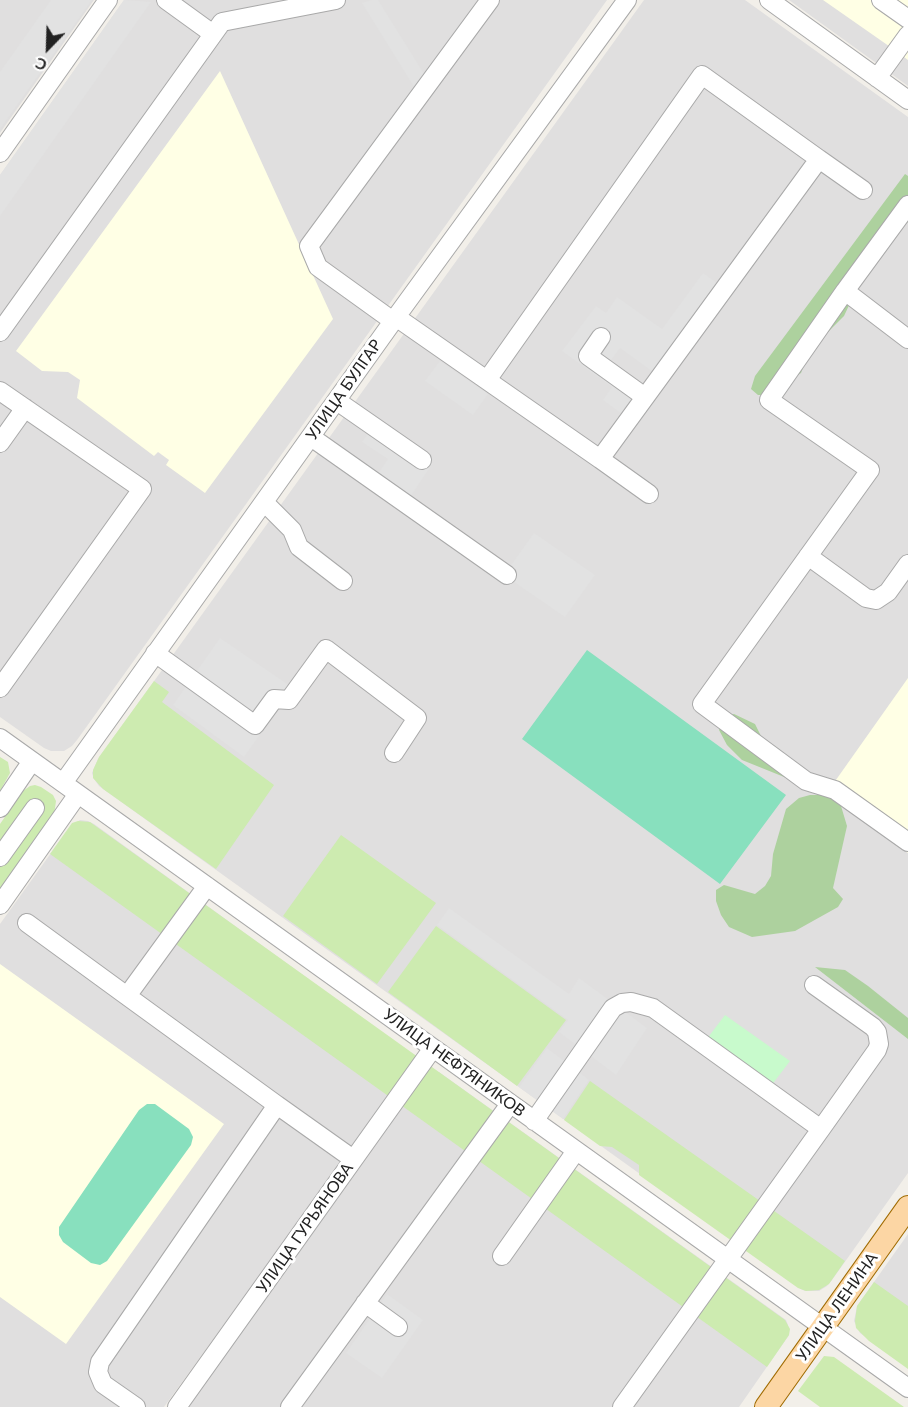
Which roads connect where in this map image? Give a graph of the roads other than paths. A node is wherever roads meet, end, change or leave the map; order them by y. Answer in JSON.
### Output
{"nodes":[{"id":1,"x":108,"y":0,"type":"edge"},
{"id":2,"x":166,"y":0,"type":"edge"},
{"id":3,"x":336,"y":0,"type":"edge"},
{"id":4,"x":490,"y":0,"type":"edge"},
{"id":5,"x":627,"y":0,"type":"edge"},
{"id":6,"x":769,"y":0,"type":"edge"},
{"id":7,"x":883,"y":1,"type":"edge"},
{"id":8,"x":908,"y":20,"type":"edge"},
{"id":9,"x":213,"y":34,"type":"junction"},
{"id":10,"x":908,"y":34,"type":"edge"},
{"id":11,"x":877,"y":78,"type":"junction"},
{"id":12,"x":908,"y":100,"type":"edge"},
{"id":13,"x":0,"y":153,"type":"edge"},
{"id":14,"x":819,"y":159,"type":"junction"},
{"id":15,"x":863,"y":190,"type":"dead end"},
{"id":16,"x":908,"y":205,"type":"edge"},
{"id":17,"x":844,"y":291,"type":"junction"},
{"id":18,"x":394,"y":319,"type":"junction"},
{"id":19,"x":0,"y":332,"type":"edge"},
{"id":20,"x":601,"y":337,"type":"dead end"},
{"id":21,"x":908,"y":339,"type":"edge"},
{"id":22,"x":487,"y":380,"type":"junction"},
{"id":23,"x":0,"y":391,"type":"edge"},
{"id":24,"x":645,"y":397,"type":"junction"},
{"id":25,"x":336,"y":401,"type":"junction"},
{"id":26,"x":25,"y":408,"type":"junction"},
{"id":27,"x":311,"y":437,"type":"junction"},
{"id":28,"x":0,"y":443,"type":"edge"},
{"id":29,"x":600,"y":459,"type":"junction"},
{"id":30,"x":422,"y":460,"type":"dead end"},
{"id":31,"x":649,"y":494,"type":"dead end"},
{"id":32,"x":264,"y":502,"type":"junction"},
{"id":33,"x":808,"y":556,"type":"junction"},
{"id":34,"x":908,"y":564,"type":"edge"},
{"id":35,"x":507,"y":574,"type":"dead end"},
{"id":36,"x":343,"y":581,"type":"dead end"},
{"id":37,"x":155,"y":653,"type":"junction"},
{"id":38,"x":0,"y":688,"type":"edge"},
{"id":39,"x":0,"y":738,"type":"edge"},
{"id":40,"x":394,"y":753,"type":"dead end"},
{"id":41,"x":32,"y":761,"type":"junction"},
{"id":42,"x":63,"y":783,"type":"junction"},
{"id":43,"x":78,"y":794,"type":"junction"},
{"id":44,"x":0,"y":808,"type":"edge"},
{"id":45,"x":35,"y":808,"type":"dead end"},
{"id":46,"x":908,"y":842,"type":"edge"},
{"id":47,"x":0,"y":857,"type":"edge"},
{"id":48,"x":207,"y":886,"type":"junction"},
{"id":49,"x":0,"y":905,"type":"edge"},
{"id":50,"x":27,"y":923,"type":"dead end"},
{"id":51,"x":814,"y":985,"type":"dead end"},
{"id":52,"x":127,"y":996,"type":"junction"},
{"id":53,"x":433,"y":1048,"type":"junction"},
{"id":54,"x":510,"y":1104,"type":"junction"},
{"id":55,"x":277,"y":1105,"type":"junction"},
{"id":56,"x":534,"y":1121,"type":"junction"},
{"id":57,"x":821,"y":1129,"type":"junction"},
{"id":58,"x":576,"y":1151,"type":"junction"},
{"id":59,"x":354,"y":1160,"type":"junction"},
{"id":60,"x":908,"y":1207,"type":"edge"},
{"id":61,"x":502,"y":1256,"type":"dead end"},
{"id":62,"x":728,"y":1259,"type":"junction"},
{"id":63,"x":365,"y":1303,"type":"junction"},
{"id":64,"x":398,"y":1327,"type":"dead end"},
{"id":65,"x":823,"y":1327,"type":"junction"},
{"id":66,"x":908,"y":1388,"type":"edge"},
{"id":67,"x":136,"y":1407,"type":"edge"},
{"id":68,"x":177,"y":1407,"type":"edge"},
{"id":69,"x":290,"y":1407,"type":"edge"},
{"id":70,"x":622,"y":1407,"type":"edge"},
{"id":71,"x":766,"y":1407,"type":"edge"}],
"edges":[{"from":1,"to":13,"type":"street"},
{"from":2,"to":9,"type":"street"},
{"from":3,"to":9,"type":"street"},
{"from":4,"to":18,"type":"street"},
{"from":5,"to":18,"type":"street","name":"УЛИЦА БУЛГАР"},
{"from":6,"to":11,"type":"street"},
{"from":7,"to":8,"type":"street"},
{"from":9,"to":19,"type":"street"},
{"from":10,"to":11,"type":"street"},
{"from":11,"to":12,"type":"street"},
{"from":14,"to":15,"type":"street"},
{"from":14,"to":22,"type":"street"},
{"from":14,"to":24,"type":"street"},
{"from":16,"to":17,"type":"street"},
{"from":17,"to":21,"type":"street"},
{"from":17,"to":33,"type":"street"},
{"from":18,"to":22,"type":"street"},
{"from":18,"to":25,"type":"street","name":"УЛИЦА БУЛГАР"},
{"from":20,"to":24,"type":"street"},
{"from":22,"to":29,"type":"street"},
{"from":23,"to":26,"type":"street"},
{"from":24,"to":29,"type":"street"},
{"from":25,"to":27,"type":"street","name":"УЛИЦА БУЛГАР"},
{"from":25,"to":30,"type":"street"},
{"from":26,"to":28,"type":"street"},
{"from":26,"to":38,"type":"street"},
{"from":27,"to":32,"type":"street","name":"УЛИЦА БУЛГАР"},
{"from":27,"to":35,"type":"street"},
{"from":29,"to":31,"type":"street"},
{"from":32,"to":36,"type":"street"},
{"from":32,"to":37,"type":"street","name":"УЛИЦА БУЛГАР"},
{"from":33,"to":34,"type":"street"},
{"from":33,"to":46,"type":"street"},
{"from":37,"to":40,"type":"street"},
{"from":37,"to":42,"type":"street","name":"УЛИЦА БУЛГАР"},
{"from":39,"to":41,"type":"street","name":"УЛИЦА НЕФТЯНИКОВ"},
{"from":41,"to":42,"type":"street","name":"УЛИЦА НЕФТЯНИКОВ"},
{"from":41,"to":44,"type":"street"},
{"from":42,"to":43,"type":"street","name":"УЛИЦА НЕФТЯНИКОВ"},
{"from":43,"to":48,"type":"street","name":"УЛИЦА НЕФТЯНИКОВ"},
{"from":43,"to":49,"type":"street"},
{"from":45,"to":47,"type":"street"},
{"from":48,"to":52,"type":"street"},
{"from":48,"to":53,"type":"street","name":"УЛИЦА НЕФТЯНИКОВ"},
{"from":50,"to":52,"type":"street"},
{"from":51,"to":57,"type":"street"},
{"from":52,"to":55,"type":"street"},
{"from":53,"to":54,"type":"street","name":"УЛИЦА НЕФТЯНИКОВ"},
{"from":53,"to":59,"type":"street","name":"УЛИЦА ГУРЬЯНОВА"},
{"from":54,"to":56,"type":"street","name":"УЛИЦА НЕФТЯНИКОВ"},
{"from":54,"to":63,"type":"street"},
{"from":55,"to":59,"type":"street"},
{"from":55,"to":67,"type":"street"},
{"from":56,"to":57,"type":"street"},
{"from":56,"to":58,"type":"street","name":"УЛИЦА НЕФТЯНИКОВ"},
{"from":57,"to":62,"type":"street"},
{"from":58,"to":61,"type":"street"},
{"from":58,"to":62,"type":"street","name":"УЛИЦА НЕФТЯНИКОВ"},
{"from":59,"to":68,"type":"street","name":"УЛИЦА ГУРЬЯНОВА"},
{"from":60,"to":65,"type":"main road","name":"УЛИЦА ЛЕНИНА"},
{"from":62,"to":65,"type":"street","name":"УЛИЦА НЕФТЯНИКОВ"},
{"from":62,"to":70,"type":"street"},
{"from":63,"to":64,"type":"street"},
{"from":63,"to":69,"type":"street"},
{"from":65,"to":66,"type":"street","name":"УЛИЦА НЕФТЯНИКОВ"},
{"from":65,"to":71,"type":"main road","name":"УЛИЦА ЛЕНИНА"}]}
